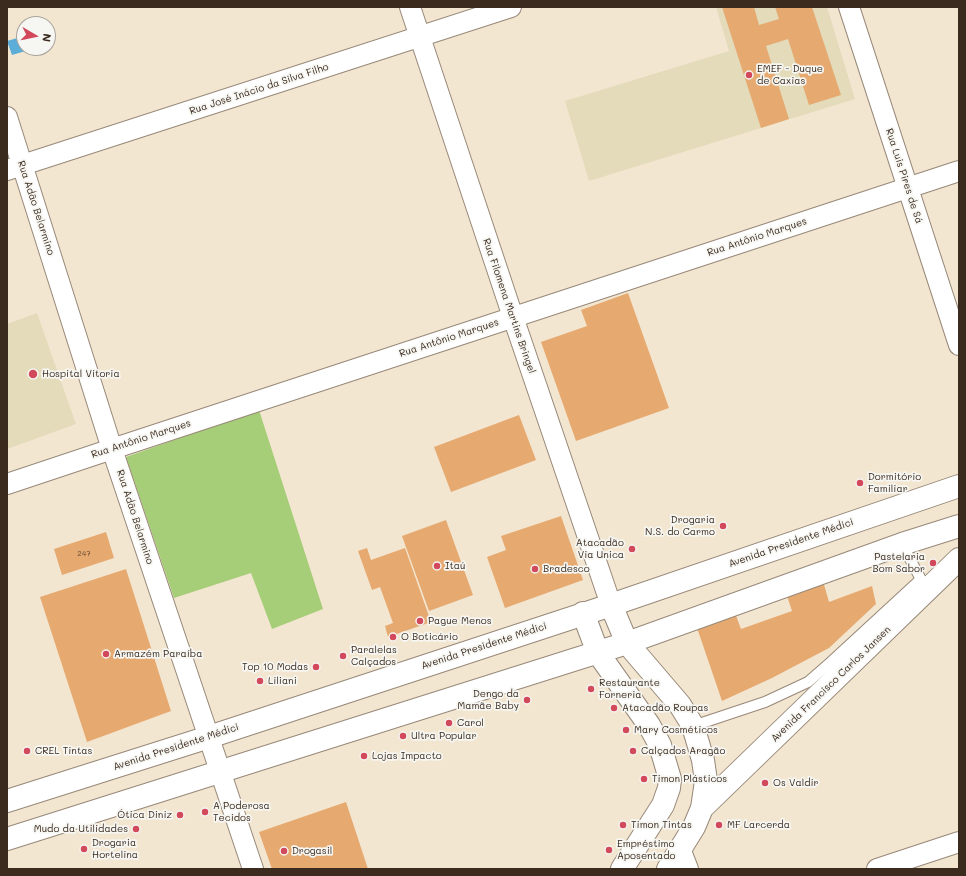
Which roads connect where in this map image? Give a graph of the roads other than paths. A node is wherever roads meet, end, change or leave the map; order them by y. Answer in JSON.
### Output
{"nodes":[{"id":1,"x":410,"y":7,"type":"edge"},
{"id":2,"x":511,"y":7,"type":"edge"},
{"id":3,"x":849,"y":7,"type":"edge"},
{"id":4,"x":420,"y":37,"type":"junction"},
{"id":5,"x":7,"y":117,"type":"edge"},
{"id":6,"x":14,"y":167,"type":"edge"},
{"id":7,"x":959,"y":170,"type":"edge"},
{"id":8,"x":908,"y":188,"type":"junction"},
{"id":9,"x":513,"y":317,"type":"junction"},
{"id":10,"x":959,"y":345,"type":"edge"},
{"id":11,"x":112,"y":449,"type":"junction"},
{"id":12,"x":7,"y":484,"type":"edge"},
{"id":13,"x":959,"y":486,"type":"edge"},
{"id":14,"x":959,"y":526,"type":"edge"},
{"id":15,"x":902,"y":544,"type":"junction"},
{"id":16,"x":959,"y":559,"type":"edge"},
{"id":17,"x":923,"y":584,"type":"junction"},
{"id":18,"x":611,"y":605,"type":"junction"},
{"id":19,"x":583,"y":613,"type":"junction"},
{"id":20,"x":627,"y":643,"type":"junction"},
{"id":21,"x":598,"y":652,"type":"junction"},
{"id":22,"x":693,"y":726,"type":"junction"},
{"id":23,"x":209,"y":737,"type":"junction"},
{"id":24,"x":221,"y":771,"type":"junction"},
{"id":25,"x":7,"y":801,"type":"edge"},
{"id":26,"x":702,"y":808,"type":"junction"},
{"id":27,"x":7,"y":839,"type":"edge"},
{"id":28,"x":959,"y":842,"type":"edge"},
{"id":29,"x":684,"y":860,"type":"edge"},
{"id":30,"x":253,"y":869,"type":"edge"},
{"id":31,"x":622,"y":869,"type":"edge"},
{"id":32,"x":668,"y":869,"type":"edge"},
{"id":33,"x":877,"y":869,"type":"edge"}],
"edges":[{"from":1,"to":4,"type":"street","name":"Rua Filomena Martins Bringel"},
{"from":2,"to":4,"type":"street","name":"Rua José Inácio da Silva Filho"},
{"from":3,"to":8,"type":"street","name":"Rua Luis Pires de Sá"},
{"from":4,"to":6,"type":"street","name":"Rua José Inácio da Silva Filho"},
{"from":4,"to":9,"type":"street","name":"Rua Filomena Martins Bringel"},
{"from":5,"to":6,"type":"street","name":"Rua Adão Belarmino"},
{"from":6,"to":11,"type":"street","name":"Rua Adão Belarmino"},
{"from":7,"to":8,"type":"street","name":"Rua Antônio Marques"},
{"from":8,"to":9,"type":"street","name":"Rua Antônio Marques"},
{"from":8,"to":10,"type":"street","name":"Rua Luis Pires de Sá"},
{"from":9,"to":11,"type":"street","name":"Rua Antônio Marques"},
{"from":9,"to":18,"type":"street","name":"Rua Filomena Martins Bringel"},
{"from":11,"to":12,"type":"street","name":"Rua Antônio Marques"},
{"from":11,"to":23,"type":"street","name":"Rua Adão Belarmino"},
{"from":13,"to":18,"type":"main road","name":"Avenida Presidente Médici"},
{"from":14,"to":15,"type":"main road"},
{"from":15,"to":17,"type":"lane"},
{"from":15,"to":20,"type":"main road"},
{"from":16,"to":17,"type":"main road","name":"Avenida Francisco Carlos Jansen"},
{"from":17,"to":22,"type":"lane"},
{"from":17,"to":26,"type":"main road","name":"Avenida Francisco Carlos Jansen"},
{"from":18,"to":19,"type":"main road","name":"Avenida Presidente Médici"},
{"from":18,"to":20,"type":"main road"},
{"from":19,"to":21,"type":"main road"},
{"from":19,"to":23,"type":"main road","name":"Avenida Presidente Médici"},
{"from":20,"to":21,"type":"main road"},
{"from":20,"to":22,"type":"main road"},
{"from":21,"to":24,"type":"main road"},
{"from":21,"to":31,"type":"main road"},
{"from":22,"to":26,"type":"main road","name":"Avenida Francisco Carlos Jansen"},
{"from":23,"to":24,"type":"street","name":"Rua Adão Belarmino"},
{"from":23,"to":25,"type":"main road","name":"Avenida Presidente Médici"},
{"from":24,"to":27,"type":"main road"},
{"from":24,"to":30,"type":"street","name":"Rua Adão Belarmino"},
{"from":26,"to":29,"type":"main road","name":"Avenida Francisco Carlos Jansen"},
{"from":28,"to":33,"type":"street"},
{"from":29,"to":32,"type":"main road","name":"Avenida Francisco Carlos Jansen"}]}
